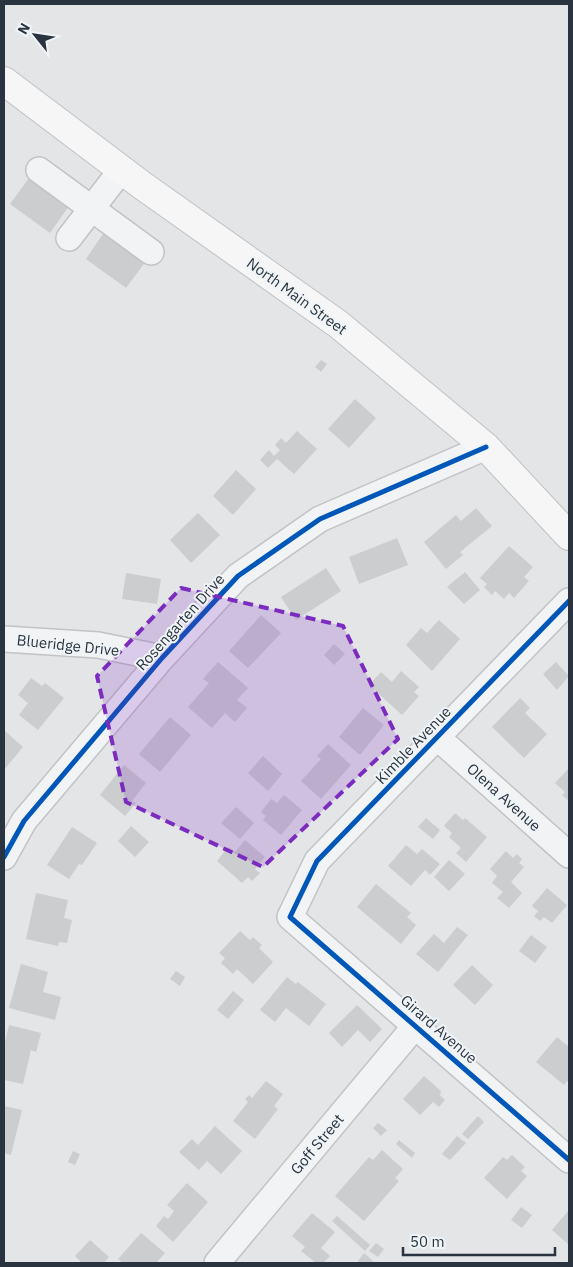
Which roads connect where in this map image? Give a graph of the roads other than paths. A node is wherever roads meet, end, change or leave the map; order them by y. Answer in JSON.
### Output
{"nodes":[{"id":1,"x":4,"y":81,"type":"edge"},
{"id":2,"x":39,"y":170,"type":"dead end"},
{"id":3,"x":122,"y":170,"type":"junction"},
{"id":4,"x":92,"y":208,"type":"junction"},
{"id":5,"x":69,"y":238,"type":"dead end"},
{"id":6,"x":151,"y":252,"type":"dead end"},
{"id":7,"x":486,"y":446,"type":"junction"},
{"id":8,"x":569,"y":536,"type":"edge"},
{"id":9,"x":569,"y":601,"type":"edge"},
{"id":10,"x":4,"y":638,"type":"edge"},
{"id":11,"x":162,"y":658,"type":"junction"},
{"id":12,"x":438,"y":738,"type":"junction"},
{"id":13,"x":569,"y":855,"type":"edge"},
{"id":14,"x":4,"y":857,"type":"edge"},
{"id":15,"x":290,"y":917,"type":"joint"},
{"id":16,"x":416,"y":1025,"type":"junction"},
{"id":17,"x":569,"y":1160,"type":"edge"},
{"id":18,"x":218,"y":1263,"type":"edge"}],
"edges":[{"from":1,"to":3,"type":"main road","name":"North Main Street"},
{"from":2,"to":4,"type":"street"},
{"from":3,"to":4,"type":"street"},
{"from":3,"to":7,"type":"main road","name":"North Main Street"},
{"from":4,"to":5,"type":"street"},
{"from":4,"to":6,"type":"street"},
{"from":7,"to":8,"type":"main road","name":"North Main Street"},
{"from":7,"to":11,"type":"street","name":"Rosengarten Drive"},
{"from":9,"to":12,"type":"street","name":"Kimble Avenue"},
{"from":10,"to":11,"type":"street","name":"Blueridge Drive"},
{"from":11,"to":14,"type":"street","name":"Rosengarten Drive"},
{"from":12,"to":13,"type":"street","name":"Olena Avenue"},
{"from":12,"to":15,"type":"street","name":"Kimble Avenue"},
{"from":15,"to":16,"type":"street","name":"Girard Avenue"},
{"from":16,"to":17,"type":"street","name":"Girard Avenue"},
{"from":16,"to":18,"type":"street","name":"Goff Street"}]}
